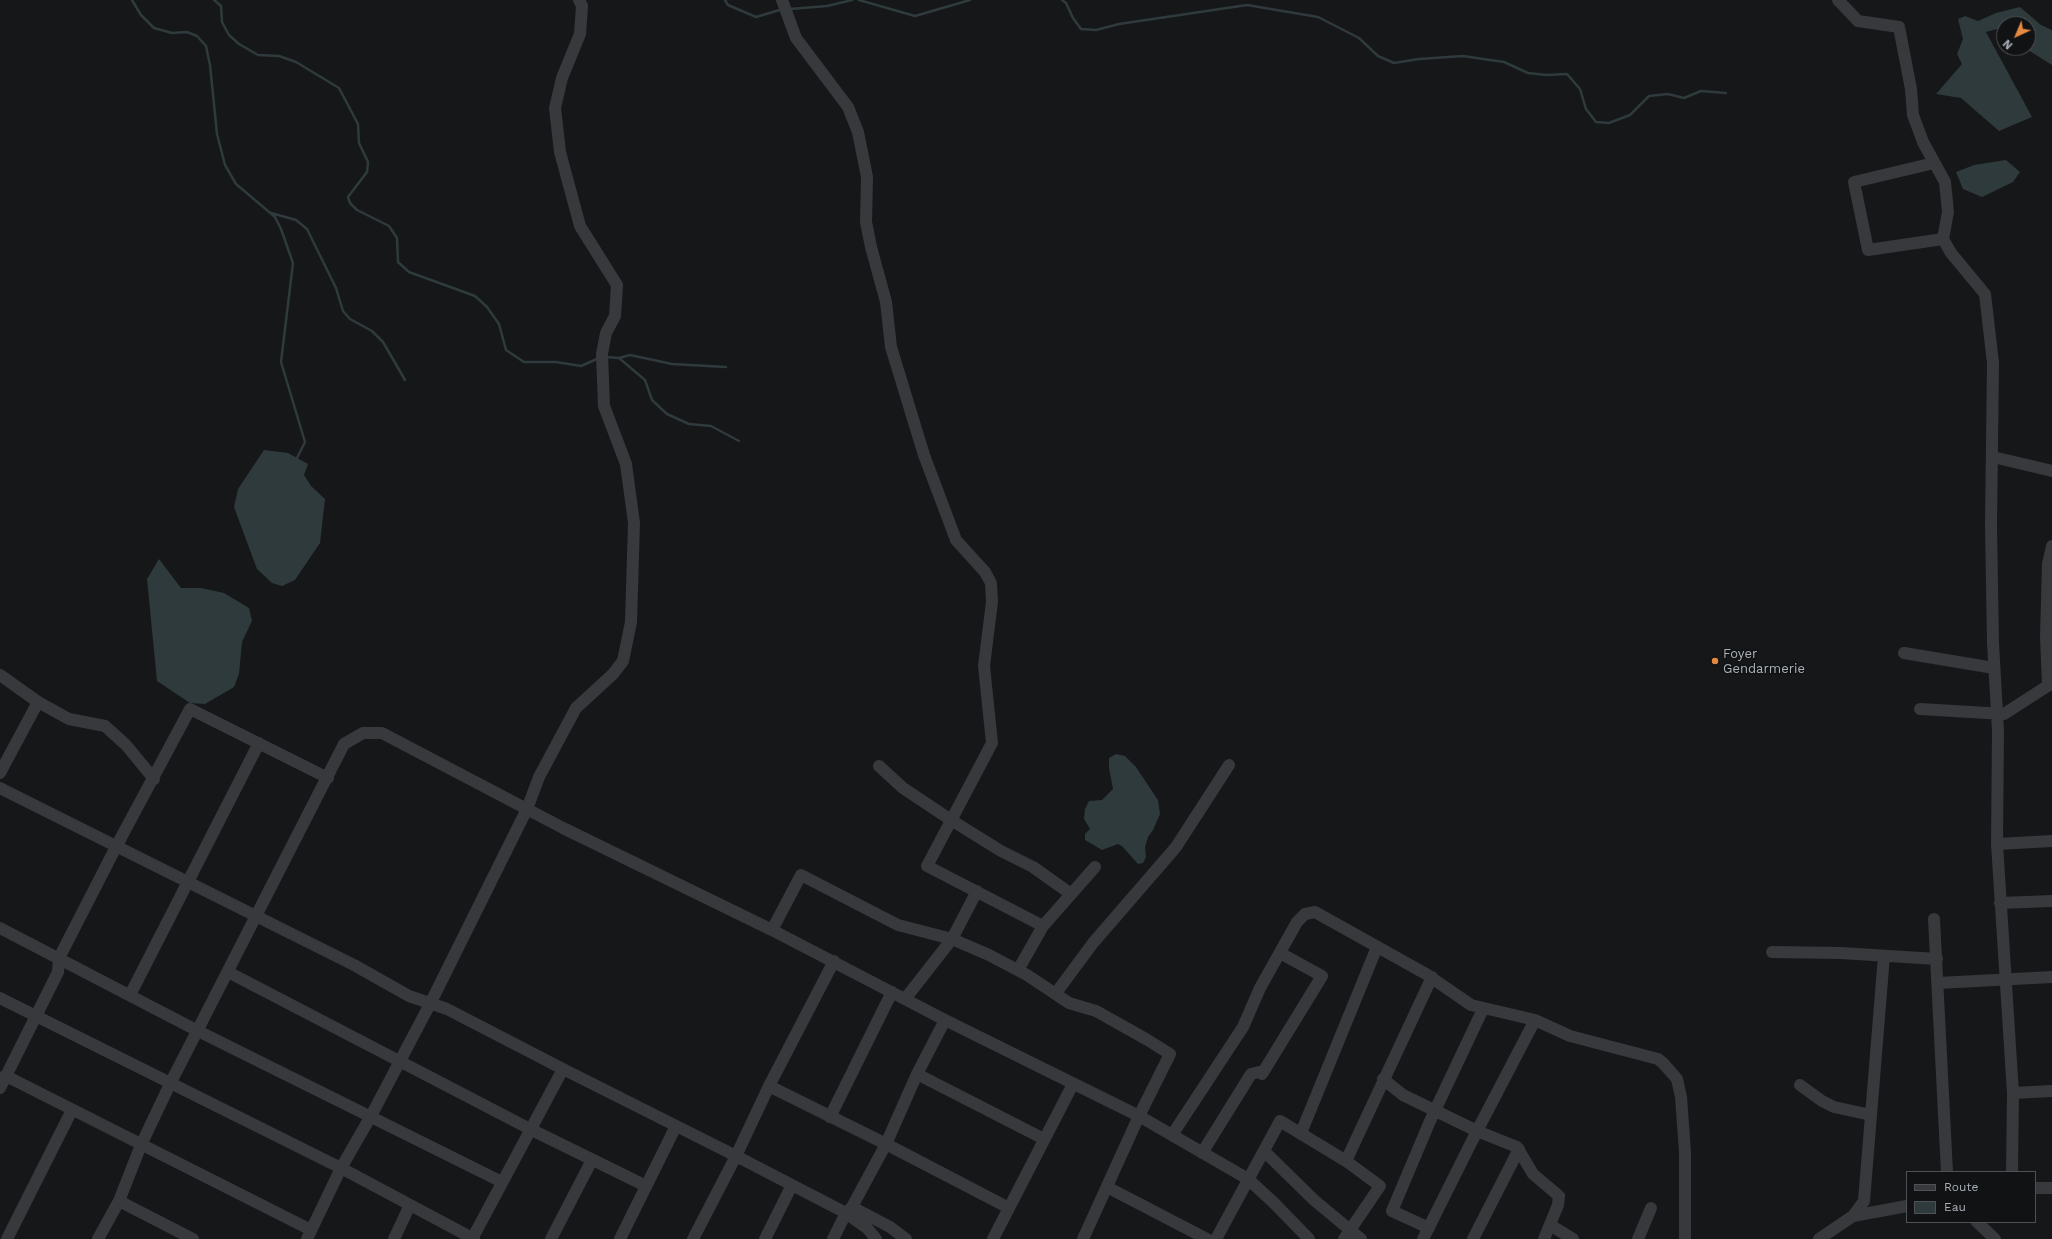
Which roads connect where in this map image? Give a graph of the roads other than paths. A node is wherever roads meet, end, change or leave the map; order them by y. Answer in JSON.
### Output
{"nodes":[{"id":1,"x":579,"y":0,"type":"edge"},
{"id":2,"x":782,"y":0,"type":"edge"},
{"id":3,"x":1838,"y":0,"type":"edge"},
{"id":4,"x":1934,"y":163,"type":"junction"},
{"id":5,"x":1943,"y":239,"type":"junction"},
{"id":6,"x":1993,"y":457,"type":"junction"},
{"id":7,"x":2052,"y":471,"type":"edge"},
{"id":8,"x":2052,"y":546,"type":"edge"},
{"id":9,"x":1904,"y":653,"type":"dead end"},
{"id":10,"x":1994,"y":668,"type":"junction"},
{"id":11,"x":0,"y":675,"type":"edge"},
{"id":12,"x":2050,"y":684,"type":"edge"},
{"id":13,"x":38,"y":702,"type":"junction"},
{"id":14,"x":1920,"y":709,"type":"dead end"},
{"id":15,"x":1997,"y":714,"type":"junction"},
{"id":16,"x":259,"y":743,"type":"junction"},
{"id":17,"x":1229,"y":765,"type":"dead end"},
{"id":18,"x":878,"y":766,"type":"dead end"},
{"id":19,"x":0,"y":773,"type":"edge"},
{"id":20,"x":328,"y":778,"type":"junction"},
{"id":21,"x":154,"y":779,"type":"junction"},
{"id":22,"x":0,"y":788,"type":"edge"},
{"id":23,"x":527,"y":809,"type":"junction"},
{"id":24,"x":951,"y":820,"type":"junction"},
{"id":25,"x":2052,"y":841,"type":"edge"},
{"id":26,"x":1997,"y":844,"type":"junction"},
{"id":27,"x":116,"y":847,"type":"junction"},
{"id":28,"x":1095,"y":867,"type":"dead end"},
{"id":29,"x":187,"y":882,"type":"junction"},
{"id":30,"x":977,"y":891,"type":"junction"},
{"id":31,"x":1071,"y":894,"type":"junction"},
{"id":32,"x":2052,"y":901,"type":"edge"},
{"id":33,"x":2000,"y":903,"type":"junction"},
{"id":34,"x":255,"y":916,"type":"junction"},
{"id":35,"x":1934,"y":919,"type":"dead end"},
{"id":36,"x":1043,"y":926,"type":"junction"},
{"id":37,"x":0,"y":928,"type":"edge"},
{"id":38,"x":772,"y":930,"type":"junction"},
{"id":39,"x":952,"y":939,"type":"junction"},
{"id":40,"x":1377,"y":947,"type":"junction"},
{"id":41,"x":1772,"y":952,"type":"dead end"},
{"id":42,"x":1280,"y":953,"type":"junction"},
{"id":43,"x":1884,"y":956,"type":"junction"},
{"id":44,"x":59,"y":958,"type":"junction"},
{"id":45,"x":1936,"y":959,"type":"junction"},
{"id":46,"x":834,"y":961,"type":"junction"},
{"id":47,"x":1018,"y":970,"type":"junction"},
{"id":48,"x":228,"y":972,"type":"junction"},
{"id":49,"x":1432,"y":977,"type":"junction"},
{"id":50,"x":2052,"y":977,"type":"edge"},
{"id":51,"x":2006,"y":981,"type":"junction"},
{"id":52,"x":1938,"y":983,"type":"junction"},
{"id":53,"x":892,"y":992,"type":"junction"},
{"id":54,"x":1056,"y":993,"type":"junction"},
{"id":55,"x":130,"y":995,"type":"junction"},
{"id":56,"x":0,"y":998,"type":"edge"},
{"id":57,"x":905,"y":999,"type":"junction"},
{"id":58,"x":430,"y":1004,"type":"junction"},
{"id":59,"x":1482,"y":1009,"type":"junction"},
{"id":60,"x":36,"y":1016,"type":"junction"},
{"id":61,"x":945,"y":1020,"type":"junction"},
{"id":62,"x":1535,"y":1020,"type":"junction"},
{"id":63,"x":198,"y":1031,"type":"junction"},
{"id":64,"x":400,"y":1062,"type":"junction"},
{"id":65,"x":563,"y":1069,"type":"junction"},
{"id":66,"x":917,"y":1074,"type":"junction"},
{"id":67,"x":3,"y":1077,"type":"edge"},
{"id":68,"x":1383,"y":1079,"type":"junction"},
{"id":69,"x":170,"y":1084,"type":"junction"},
{"id":70,"x":1074,"y":1084,"type":"junction"},
{"id":71,"x":1800,"y":1085,"type":"dead end"},
{"id":72,"x":769,"y":1086,"type":"junction"},
{"id":73,"x":0,"y":1088,"type":"edge"},
{"id":74,"x":2052,"y":1091,"type":"edge"},
{"id":75,"x":2013,"y":1093,"type":"junction"},
{"id":76,"x":72,"y":1110,"type":"junction"},
{"id":77,"x":1434,"y":1111,"type":"junction"},
{"id":78,"x":1871,"y":1114,"type":"junction"},
{"id":79,"x":371,"y":1116,"type":"junction"},
{"id":80,"x":1139,"y":1116,"type":"junction"},
{"id":81,"x":830,"y":1117,"type":"junction"},
{"id":82,"x":676,"y":1126,"type":"junction"},
{"id":83,"x":530,"y":1129,"type":"junction"},
{"id":84,"x":1477,"y":1131,"type":"junction"},
{"id":85,"x":1301,"y":1133,"type":"junction"},
{"id":86,"x":1172,"y":1135,"type":"junction"},
{"id":87,"x":1044,"y":1139,"type":"junction"},
{"id":88,"x":886,"y":1144,"type":"junction"},
{"id":89,"x":141,"y":1145,"type":"junction"},
{"id":90,"x":1519,"y":1149,"type":"junction"},
{"id":91,"x":1264,"y":1151,"type":"junction"},
{"id":92,"x":1202,"y":1153,"type":"junction"},
{"id":93,"x":736,"y":1156,"type":"junction"},
{"id":94,"x":592,"y":1160,"type":"junction"},
{"id":95,"x":1346,"y":1161,"type":"junction"},
{"id":96,"x":341,"y":1168,"type":"junction"},
{"id":97,"x":1948,"y":1171,"type":"edge"},
{"id":98,"x":2012,"y":1171,"type":"edge"},
{"id":99,"x":1248,"y":1179,"type":"junction"},
{"id":100,"x":502,"y":1182,"type":"junction"},
{"id":101,"x":792,"y":1185,"type":"junction"},
{"id":102,"x":646,"y":1186,"type":"junction"},
{"id":103,"x":1107,"y":1187,"type":"junction"},
{"id":104,"x":2036,"y":1188,"type":"edge"},
{"id":105,"x":2052,"y":1188,"type":"edge"},
{"id":106,"x":119,"y":1201,"type":"junction"},
{"id":107,"x":410,"y":1205,"type":"junction"},
{"id":108,"x":1906,"y":1206,"type":"edge"},
{"id":109,"x":1009,"y":1208,"type":"junction"},
{"id":110,"x":1651,"y":1208,"type":"dead end"},
{"id":111,"x":849,"y":1210,"type":"junction"},
{"id":112,"x":1853,"y":1216,"type":"junction"},
{"id":113,"x":1978,"y":1223,"type":"edge"},
{"id":114,"x":1550,"y":1225,"type":"junction"},
{"id":115,"x":1426,"y":1234,"type":"edge"},
{"id":116,"x":309,"y":1235,"type":"edge"},
{"id":117,"x":1347,"y":1235,"type":"edge"},
{"id":118,"x":6,"y":1238,"type":"edge"},
{"id":119,"x":98,"y":1239,"type":"edge"},
{"id":120,"x":193,"y":1239,"type":"edge"},
{"id":121,"x":394,"y":1239,"type":"edge"},
{"id":122,"x":473,"y":1239,"type":"edge"},
{"id":123,"x":552,"y":1239,"type":"edge"},
{"id":124,"x":620,"y":1239,"type":"edge"},
{"id":125,"x":693,"y":1239,"type":"edge"},
{"id":126,"x":765,"y":1239,"type":"edge"},
{"id":127,"x":833,"y":1239,"type":"edge"},
{"id":128,"x":876,"y":1239,"type":"edge"},
{"id":129,"x":906,"y":1239,"type":"edge"},
{"id":130,"x":993,"y":1239,"type":"edge"},
{"id":131,"x":1083,"y":1239,"type":"edge"},
{"id":132,"x":1207,"y":1239,"type":"edge"},
{"id":133,"x":1216,"y":1239,"type":"edge"},
{"id":134,"x":1309,"y":1239,"type":"edge"},
{"id":135,"x":1361,"y":1239,"type":"edge"},
{"id":136,"x":1473,"y":1239,"type":"edge"},
{"id":137,"x":1544,"y":1239,"type":"edge"},
{"id":138,"x":1573,"y":1239,"type":"edge"},
{"id":139,"x":1638,"y":1239,"type":"edge"},
{"id":140,"x":1685,"y":1239,"type":"edge"},
{"id":141,"x":1819,"y":1239,"type":"edge"},
{"id":142,"x":1995,"y":1239,"type":"edge"}],
"edges":[{"from":1,"to":23,"type":"street"},
{"from":2,"to":24,"type":"street"},
{"from":3,"to":4,"type":"street"},
{"from":4,"to":5,"type":"street"},
{"from":4,"to":5,"type":"street"},
{"from":5,"to":6,"type":"street"},
{"from":6,"to":7,"type":"street"},
{"from":6,"to":10,"type":"street"},
{"from":8,"to":12,"type":"street"},
{"from":9,"to":10,"type":"street"},
{"from":10,"to":15,"type":"street"},
{"from":11,"to":13,"type":"street"},
{"from":12,"to":15,"type":"street"},
{"from":13,"to":19,"type":"street"},
{"from":13,"to":21,"type":"street"},
{"from":14,"to":15,"type":"street"},
{"from":15,"to":26,"type":"street"},
{"from":16,"to":20,"type":"street"},
{"from":16,"to":21,"type":"street"},
{"from":16,"to":29,"type":"street"},
{"from":17,"to":54,"type":"street"},
{"from":18,"to":24,"type":"street"},
{"from":20,"to":23,"type":"street"},
{"from":20,"to":34,"type":"street"},
{"from":21,"to":27,"type":"street"},
{"from":22,"to":27,"type":"street"},
{"from":23,"to":38,"type":"street"},
{"from":23,"to":58,"type":"street"},
{"from":24,"to":30,"type":"street"},
{"from":24,"to":31,"type":"street"},
{"from":25,"to":26,"type":"street"},
{"from":26,"to":33,"type":"street"},
{"from":27,"to":29,"type":"street"},
{"from":27,"to":44,"type":"street"},
{"from":28,"to":31,"type":"street"},
{"from":29,"to":34,"type":"street"},
{"from":29,"to":55,"type":"street"},
{"from":30,"to":36,"type":"street"},
{"from":30,"to":39,"type":"street"},
{"from":31,"to":36,"type":"street"},
{"from":32,"to":33,"type":"street"},
{"from":33,"to":51,"type":"street"},
{"from":34,"to":48,"type":"street"},
{"from":34,"to":58,"type":"street"},
{"from":35,"to":45,"type":"street"},
{"from":36,"to":47,"type":"street"},
{"from":37,"to":44,"type":"street"},
{"from":38,"to":39,"type":"street"},
{"from":38,"to":46,"type":"street"},
{"from":39,"to":47,"type":"street"},
{"from":39,"to":57,"type":"street"},
{"from":40,"to":42,"type":"street"},
{"from":40,"to":49,"type":"street"},
{"from":40,"to":85,"type":"street"},
{"from":41,"to":43,"type":"street"},
{"from":42,"to":86,"type":"street"},
{"from":42,"to":92,"type":"street"},
{"from":43,"to":45,"type":"street"},
{"from":43,"to":78,"type":"street"},
{"from":44,"to":55,"type":"street"},
{"from":44,"to":60,"type":"street"},
{"from":45,"to":52,"type":"street"},
{"from":46,"to":53,"type":"street"},
{"from":46,"to":72,"type":"street"},
{"from":47,"to":54,"type":"street"},
{"from":48,"to":63,"type":"street"},
{"from":48,"to":64,"type":"street"},
{"from":49,"to":59,"type":"street"},
{"from":49,"to":68,"type":"street"},
{"from":50,"to":51,"type":"street"},
{"from":51,"to":52,"type":"street"},
{"from":51,"to":75,"type":"street"},
{"from":52,"to":97,"type":"street"},
{"from":53,"to":57,"type":"street"},
{"from":53,"to":81,"type":"street"},
{"from":54,"to":80,"type":"street"},
{"from":55,"to":63,"type":"street"},
{"from":56,"to":60,"type":"street"},
{"from":57,"to":61,"type":"street"},
{"from":58,"to":64,"type":"street"},
{"from":58,"to":65,"type":"street"},
{"from":59,"to":62,"type":"street"},
{"from":59,"to":77,"type":"street"},
{"from":60,"to":67,"type":"street"},
{"from":60,"to":69,"type":"street"},
{"from":61,"to":66,"type":"street"},
{"from":61,"to":70,"type":"street"},
{"from":62,"to":84,"type":"street"},
{"from":62,"to":140,"type":"street"},
{"from":63,"to":69,"type":"street"},
{"from":63,"to":79,"type":"street"},
{"from":64,"to":79,"type":"street"},
{"from":64,"to":83,"type":"street"},
{"from":65,"to":82,"type":"street"},
{"from":65,"to":83,"type":"street"},
{"from":66,"to":87,"type":"street"},
{"from":66,"to":88,"type":"street"},
{"from":67,"to":73,"type":"street"},
{"from":67,"to":76,"type":"street"},
{"from":68,"to":77,"type":"street"},
{"from":68,"to":95,"type":"street"},
{"from":69,"to":89,"type":"street"},
{"from":69,"to":96,"type":"street"},
{"from":70,"to":80,"type":"street"},
{"from":70,"to":87,"type":"street"},
{"from":71,"to":78,"type":"street"},
{"from":72,"to":81,"type":"street"},
{"from":72,"to":93,"type":"street"},
{"from":74,"to":75,"type":"street"},
{"from":75,"to":98,"type":"street"},
{"from":76,"to":89,"type":"street"},
{"from":76,"to":118,"type":"street"},
{"from":77,"to":84,"type":"street"},
{"from":77,"to":115,"type":"street"},
{"from":78,"to":112,"type":"street"},
{"from":79,"to":96,"type":"street"},
{"from":79,"to":100,"type":"street"},
{"from":80,"to":86,"type":"street"},
{"from":80,"to":103,"type":"street"},
{"from":81,"to":88,"type":"street"},
{"from":82,"to":93,"type":"street"},
{"from":82,"to":102,"type":"street"},
{"from":83,"to":94,"type":"street"},
{"from":83,"to":100,"type":"street"},
{"from":84,"to":90,"type":"street"},
{"from":84,"to":115,"type":"street"},
{"from":85,"to":91,"type":"street"},
{"from":85,"to":95,"type":"street"},
{"from":86,"to":92,"type":"street"},
{"from":87,"to":109,"type":"street"},
{"from":88,"to":109,"type":"street"},
{"from":88,"to":111,"type":"street"},
{"from":89,"to":106,"type":"street"},
{"from":89,"to":116,"type":"street"},
{"from":90,"to":114,"type":"street"},
{"from":90,"to":136,"type":"street"},
{"from":91,"to":99,"type":"street"},
{"from":91,"to":117,"type":"street"},
{"from":92,"to":99,"type":"street"},
{"from":93,"to":101,"type":"street"},
{"from":93,"to":125,"type":"street"},
{"from":94,"to":102,"type":"street"},
{"from":94,"to":123,"type":"street"},
{"from":95,"to":117,"type":"street"},
{"from":96,"to":107,"type":"street"},
{"from":96,"to":116,"type":"street"},
{"from":99,"to":133,"type":"street"},
{"from":99,"to":134,"type":"street"},
{"from":100,"to":122,"type":"street"},
{"from":101,"to":111,"type":"street"},
{"from":101,"to":126,"type":"street"},
{"from":102,"to":124,"type":"street"},
{"from":103,"to":131,"type":"street"},
{"from":103,"to":132,"type":"street"},
{"from":104,"to":105,"type":"street"},
{"from":106,"to":119,"type":"street"},
{"from":106,"to":120,"type":"street"},
{"from":107,"to":121,"type":"street"},
{"from":107,"to":122,"type":"street"},
{"from":108,"to":112,"type":"street"},
{"from":109,"to":130,"type":"street"},
{"from":110,"to":139,"type":"street"},
{"from":111,"to":127,"type":"street"},
{"from":111,"to":128,"type":"street"},
{"from":111,"to":129,"type":"street"},
{"from":112,"to":141,"type":"street"},
{"from":113,"to":142,"type":"street"},
{"from":114,"to":137,"type":"street"},
{"from":114,"to":138,"type":"street"},
{"from":117,"to":135,"type":"street"}]}
